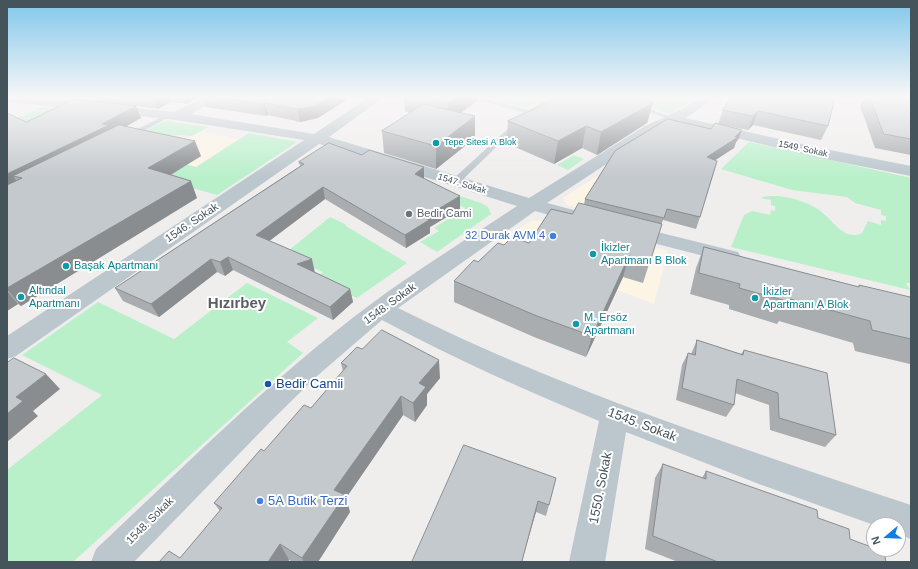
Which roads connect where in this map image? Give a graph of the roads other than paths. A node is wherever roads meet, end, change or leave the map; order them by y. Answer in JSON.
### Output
{"nodes":[{"id":1,"x":155,"y":124,"type":"edge"},
{"id":2,"x":228,"y":124,"type":"edge"},
{"id":3,"x":339,"y":124,"type":"edge"},
{"id":4,"x":516,"y":124,"type":"edge"},
{"id":5,"x":662,"y":124,"type":"edge"},
{"id":6,"x":692,"y":124,"type":"edge"},
{"id":7,"x":316,"y":139,"type":"junction"},
{"id":8,"x":117,"y":141,"type":"edge"},
{"id":9,"x":911,"y":171,"type":"edge"},
{"id":10,"x":455,"y":182,"type":"junction"},
{"id":11,"x":532,"y":205,"type":"junction"},
{"id":12,"x":750,"y":262,"type":"edge"},
{"id":13,"x":380,"y":309,"type":"junction"},
{"id":14,"x":7,"y":349,"type":"edge"},
{"id":15,"x":615,"y":415,"type":"junction"},
{"id":16,"x":911,"y":522,"type":"edge"},
{"id":17,"x":109,"y":562,"type":"edge"},
{"id":18,"x":587,"y":562,"type":"edge"}],
"edges":[{"from":1,"to":8,"type":"lane"},
{"from":2,"to":7,"type":"street","name":"1547. Sokak"},
{"from":3,"to":7,"type":"street","name":"1546. Sokak"},
{"from":4,"to":10,"type":"lane"},
{"from":5,"to":11,"type":"street","name":"1548. Sokak"},
{"from":6,"to":9,"type":"street","name":"1549. Sokak"},
{"from":7,"to":10,"type":"street","name":"1547. Sokak"},
{"from":7,"to":14,"type":"street","name":"1546. Sokak"},
{"from":10,"to":11,"type":"street","name":"1547. Sokak"},
{"from":11,"to":12,"type":"street","name":"1547. Sokak"},
{"from":11,"to":13,"type":"street","name":"1548. Sokak"},
{"from":13,"to":15,"type":"street","name":"1545. Sokak"},
{"from":13,"to":17,"type":"street","name":"1548. Sokak"},
{"from":15,"to":16,"type":"street","name":"1545. Sokak"},
{"from":15,"to":18,"type":"street","name":"1550. Sokak"}]}
